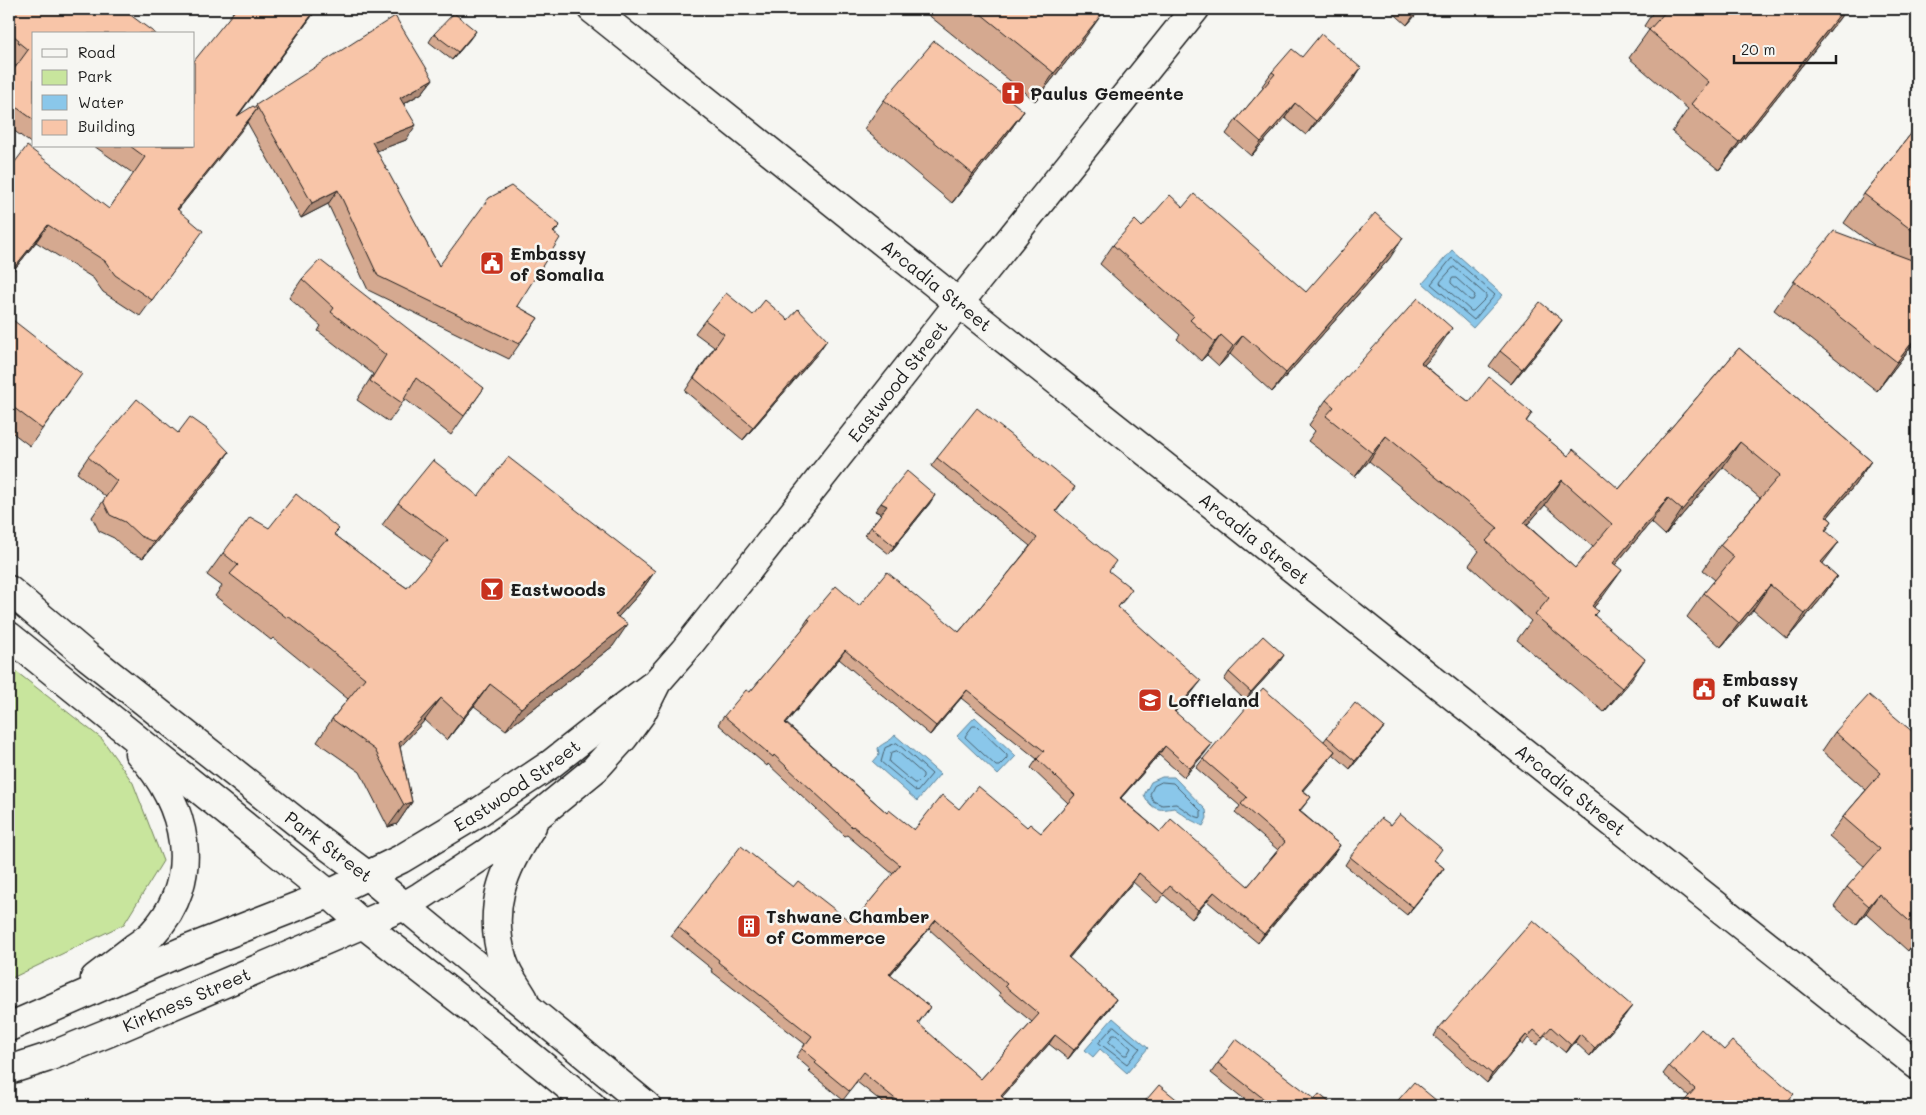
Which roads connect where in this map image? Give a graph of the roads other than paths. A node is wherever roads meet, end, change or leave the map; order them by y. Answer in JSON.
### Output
{"nodes":[{"id":1,"x":592,"y":9,"type":"edge"},
{"id":2,"x":1195,"y":9,"type":"edge"},
{"id":3,"x":959,"y":303,"type":"junction"},
{"id":4,"x":9,"y":590,"type":"edge"},
{"id":5,"x":9,"y":636,"type":"edge"},
{"id":6,"x":657,"y":682,"type":"junction"},
{"id":7,"x":88,"y":698,"type":"junction"},
{"id":8,"x":540,"y":814,"type":"junction"},
{"id":9,"x":368,"y":876,"type":"junction"},
{"id":10,"x":329,"y":894,"type":"junction"},
{"id":11,"x":404,"y":906,"type":"junction"},
{"id":12,"x":363,"y":924,"type":"junction"},
{"id":13,"x":62,"y":1003,"type":"junction"},
{"id":14,"x":532,"y":1013,"type":"junction"},
{"id":15,"x":14,"y":1019,"type":"edge"},
{"id":16,"x":46,"y":1058,"type":"junction"},
{"id":17,"x":1917,"y":1065,"type":"edge"},
{"id":18,"x":9,"y":1070,"type":"edge"},
{"id":19,"x":592,"y":1106,"type":"edge"},
{"id":20,"x":647,"y":1106,"type":"edge"}],
"edges":[{"from":1,"to":3,"type":"street","name":"Arcadia Street"},
{"from":2,"to":3,"type":"street","name":"Eastwood Street"},
{"from":3,"to":6,"type":"street","name":"Eastwood Street"},
{"from":3,"to":17,"type":"street","name":"Arcadia Street"},
{"from":4,"to":9,"type":"street","name":"Park Street"},
{"from":5,"to":7,"type":"street","name":"Park Street"},
{"from":6,"to":8,"type":"street","name":"Eastwood Street"},
{"from":6,"to":9,"type":"street","name":"Eastwood Street"},
{"from":7,"to":10,"type":"street","name":"Park Street"},
{"from":7,"to":13,"type":"street"},
{"from":8,"to":11,"type":"street","name":"Eastwood Street"},
{"from":8,"to":14,"type":"street"},
{"from":9,"to":10,"type":"street","name":"Eastwood Street"},
{"from":9,"to":11,"type":"street","name":"Park Street"},
{"from":10,"to":12,"type":"street","name":"Park Street"},
{"from":10,"to":13,"type":"street"},
{"from":11,"to":12,"type":"street","name":"Kirkness Street"},
{"from":11,"to":14,"type":"street","name":"Park Street"},
{"from":12,"to":16,"type":"street","name":"Kirkness Street"},
{"from":12,"to":19,"type":"street","name":"Park Street"},
{"from":13,"to":15,"type":"street"},
{"from":14,"to":20,"type":"street","name":"Park Street"},
{"from":15,"to":16,"type":"street"},
{"from":16,"to":18,"type":"street","name":"Kirkness Street"}]}
